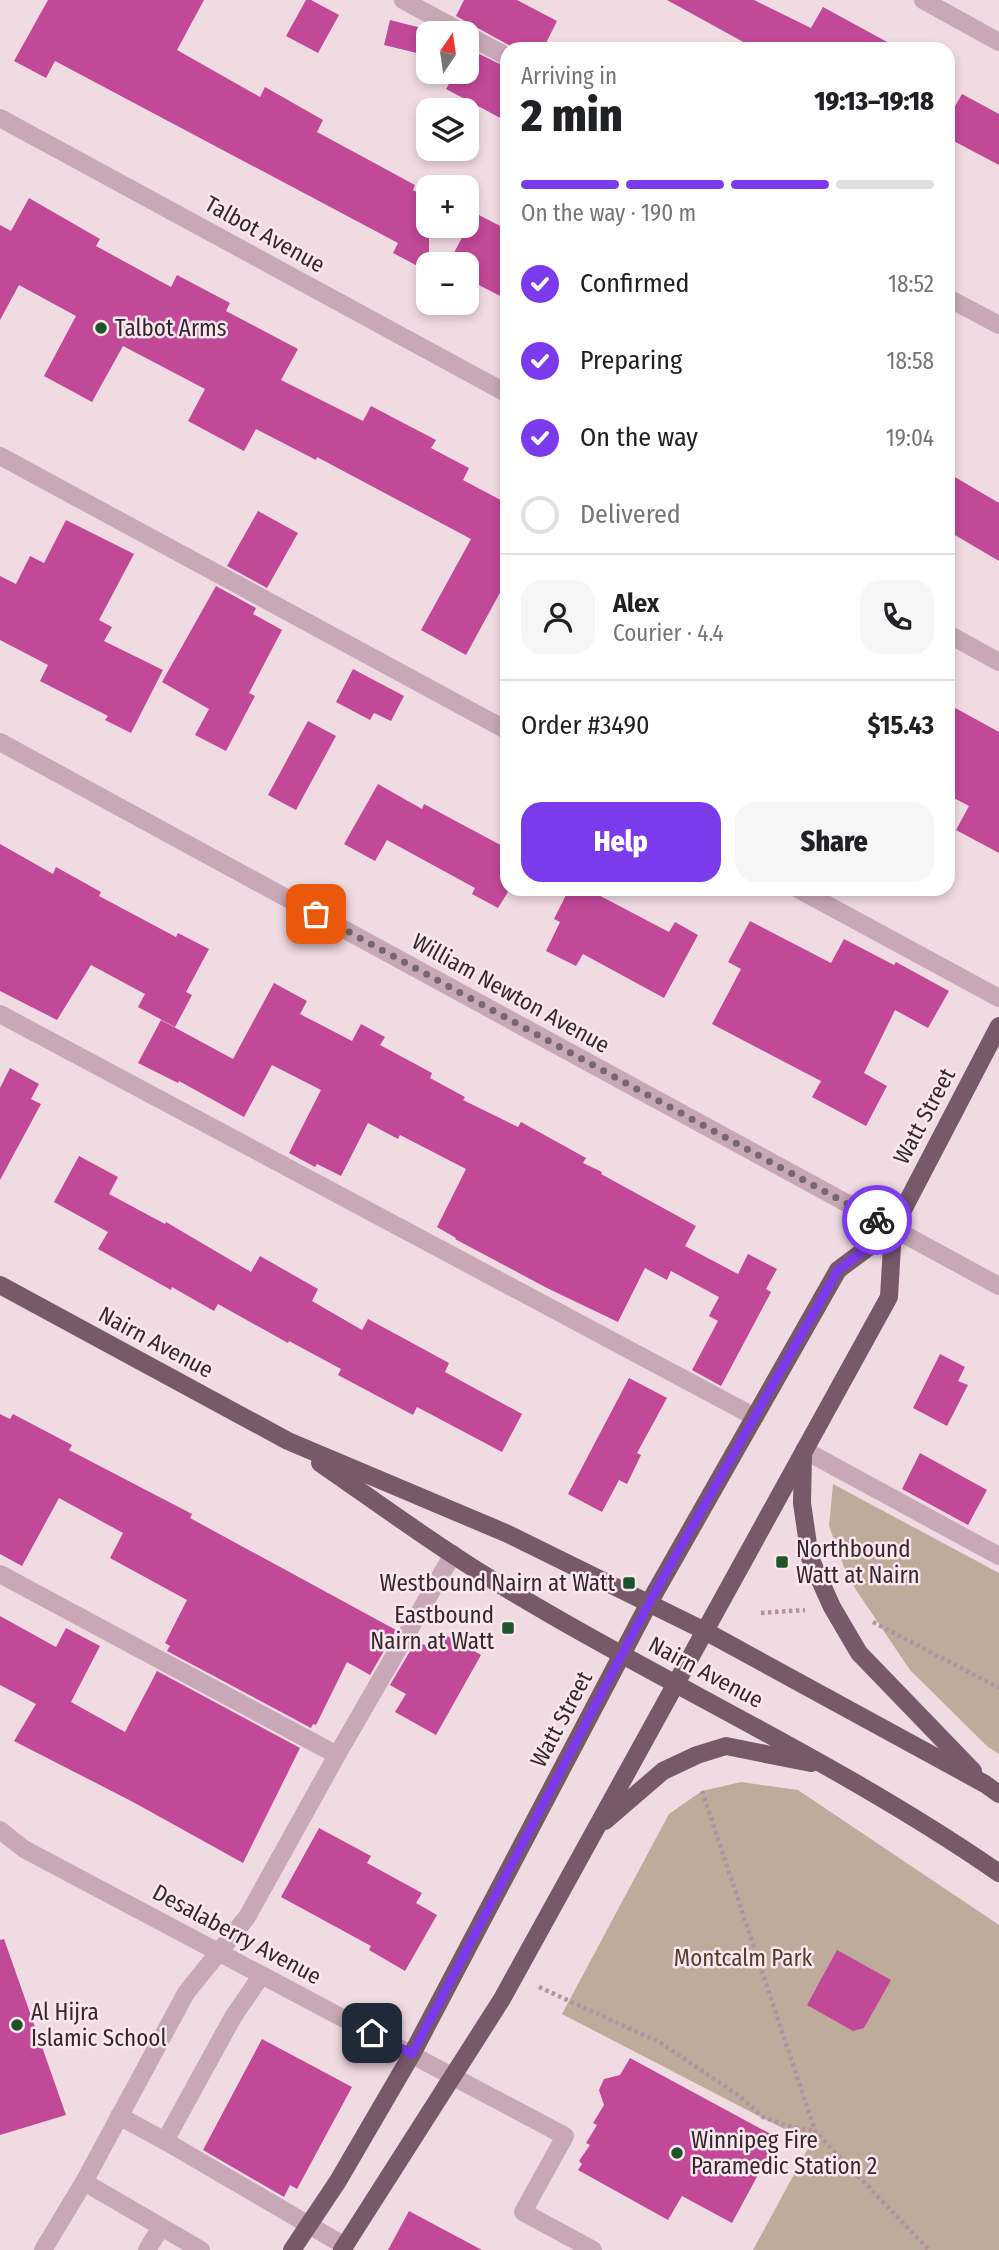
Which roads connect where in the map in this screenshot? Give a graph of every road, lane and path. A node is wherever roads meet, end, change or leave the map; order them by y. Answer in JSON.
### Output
{"nodes":[{"id":1,"x":402,"y":0,"type":"edge"},
{"id":2,"x":923,"y":0,"type":"edge"},
{"id":3,"x":441,"y":21,"type":"edge"},
{"id":4,"x":999,"y":41,"type":"edge"},
{"id":5,"x":480,"y":42,"type":"edge"},
{"id":6,"x":500,"y":53,"type":"edge"},
{"id":7,"x":0,"y":118,"type":"edge"},
{"id":8,"x":955,"y":302,"type":"edge"},
{"id":9,"x":999,"y":325,"type":"edge"},
{"id":10,"x":500,"y":390,"type":"edge"},
{"id":11,"x":0,"y":456,"type":"edge"},
{"id":12,"x":955,"y":638,"type":"edge"},
{"id":13,"x":999,"y":662,"type":"edge"},
{"id":14,"x":500,"y":728,"type":"edge"},
{"id":15,"x":0,"y":742,"type":"edge"},
{"id":16,"x":811,"y":896,"type":"edge"},
{"id":17,"x":999,"y":998,"type":"edge"},
{"id":18,"x":0,"y":1014,"type":"edge"},
{"id":19,"x":999,"y":1026,"type":"edge"},
{"id":20,"x":893,"y":1229,"type":"junction"},
{"id":21,"x":0,"y":1285,"type":"edge"},
{"id":22,"x":999,"y":1286,"type":"edge"},
{"id":23,"x":755,"y":1417,"type":"junction"},
{"id":24,"x":288,"y":1441,"type":"junction"},
{"id":25,"x":804,"y":1450,"type":"junction"},
{"id":26,"x":453,"y":1554,"type":"junction"},
{"id":27,"x":999,"y":1556,"type":"edge"},
{"id":28,"x":0,"y":1574,"type":"edge"},
{"id":29,"x":649,"y":1603,"type":"junction"},
{"id":30,"x":813,"y":1609,"type":"dead end"},
{"id":31,"x":761,"y":1614,"type":"dead end"},
{"id":32,"x":868,"y":1620,"type":"dead end"},
{"id":33,"x":705,"y":1631,"type":"junction"},
{"id":34,"x":623,"y":1655,"type":"junction"},
{"id":35,"x":676,"y":1685,"type":"junction"},
{"id":36,"x":999,"y":1688,"type":"edge"},
{"id":37,"x":337,"y":1755,"type":"junction"},
{"id":38,"x":831,"y":1767,"type":"junction"},
{"id":39,"x":992,"y":1789,"type":"edge"},
{"id":40,"x":702,"y":1791,"type":"dead end"},
{"id":41,"x":0,"y":1830,"type":"edge"},
{"id":42,"x":595,"y":1830,"type":"junction"},
{"id":43,"x":999,"y":1872,"type":"edge"},
{"id":44,"x":218,"y":1952,"type":"junction"},
{"id":45,"x":261,"y":1976,"type":"junction"},
{"id":46,"x":515,"y":1976,"type":"junction"},
{"id":47,"x":412,"y":2054,"type":"junction"},
{"id":48,"x":454,"y":2076,"type":"junction"},
{"id":49,"x":119,"y":2116,"type":"junction"},
{"id":50,"x":815,"y":2131,"type":"junction"},
{"id":51,"x":165,"y":2141,"type":"junction"},
{"id":52,"x":84,"y":2182,"type":"junction"},
{"id":53,"x":309,"y":2225,"type":"junction"},
{"id":54,"x":161,"y":2227,"type":"junction"},
{"id":55,"x":344,"y":2248,"type":"edge"},
{"id":56,"x":43,"y":2250,"type":"edge"},
{"id":57,"x":147,"y":2250,"type":"edge"},
{"id":58,"x":201,"y":2250,"type":"edge"},
{"id":59,"x":292,"y":2250,"type":"edge"},
{"id":60,"x":593,"y":2250,"type":"edge"},
{"id":61,"x":929,"y":2250,"type":"edge"}],
"edges":[{"from":1,"to":3,"type":"street"},
{"from":2,"to":4,"type":"street"},
{"from":5,"to":6,"type":"street"},
{"from":7,"to":10,"type":"street","name":"Talbot Avenue"},
{"from":8,"to":9,"type":"street"},
{"from":11,"to":14,"type":"street"},
{"from":12,"to":13,"type":"street"},
{"from":15,"to":20,"type":"street","name":"William Newton Avenue"},
{"from":16,"to":17,"type":"street"},
{"from":18,"to":23,"type":"street"},
{"from":19,"to":20,"type":"main road","name":"Watt Street"},
{"from":20,"to":22,"type":"street","name":"William Newton Avenue"},
{"from":20,"to":23,"type":"main road","name":"Watt Street"},
{"from":20,"to":25,"type":"main road","name":"Watt Street"},
{"from":21,"to":24,"type":"main road","name":"Nairn Avenue"},
{"from":23,"to":29,"type":"main road","name":"Watt Street"},
{"from":24,"to":26,"type":"main road","name":"Nairn Avenue"},
{"from":24,"to":29,"type":"main road","name":"Nairn Avenue"},
{"from":25,"to":27,"type":"street"},
{"from":25,"to":33,"type":"main road","name":"Watt Street"},
{"from":25,"to":39,"type":"main road"},
{"from":26,"to":34,"type":"main road","name":"Nairn Avenue"},
{"from":26,"to":37,"type":"street"},
{"from":28,"to":37,"type":"street"},
{"from":29,"to":33,"type":"main road","name":"Nairn Avenue"},
{"from":29,"to":34,"type":"main road","name":"Watt Street"},
{"from":30,"to":31,"type":"path"},
{"from":32,"to":36,"type":"path"},
{"from":33,"to":35,"type":"main road","name":"Watt Street"},
{"from":33,"to":39,"type":"main road","name":"Nairn Avenue"},
{"from":34,"to":35,"type":"main road","name":"Nairn Avenue"},
{"from":34,"to":47,"type":"main road","name":"Watt Street"},
{"from":35,"to":38,"type":"main road","name":"Nairn Avenue"},
{"from":35,"to":42,"type":"main road","name":"Watt Street"},
{"from":37,"to":44,"type":"street"},
{"from":38,"to":42,"type":"main road"},
{"from":38,"to":43,"type":"main road","name":"Nairn Avenue"},
{"from":40,"to":50,"type":"path"},
{"from":41,"to":44,"type":"street","name":"Desalaberry Avenue"},
{"from":42,"to":46,"type":"main road","name":"Watt Street"},
{"from":44,"to":45,"type":"street","name":"Desalaberry Avenue"},
{"from":44,"to":49,"type":"street"},
{"from":45,"to":47,"type":"street","name":"Desalaberry Avenue"},
{"from":45,"to":51,"type":"street"},
{"from":46,"to":48,"type":"main road","name":"Watt Street"},
{"from":46,"to":50,"type":"path"},
{"from":47,"to":48,"type":"street","name":"Desalaberry Avenue"},
{"from":47,"to":53,"type":"main road","name":"Watt Street"},
{"from":48,"to":55,"type":"main road","name":"Watt Street"},
{"from":48,"to":60,"type":"street","name":"Desalaberry Avenue"},
{"from":49,"to":51,"type":"street"},
{"from":49,"to":52,"type":"street"},
{"from":50,"to":61,"type":"path"},
{"from":51,"to":53,"type":"street"},
{"from":52,"to":54,"type":"street"},
{"from":52,"to":56,"type":"street"},
{"from":53,"to":55,"type":"street"},
{"from":53,"to":59,"type":"main road","name":"Watt Street"},
{"from":54,"to":57,"type":"street"},
{"from":54,"to":58,"type":"street"}]}
